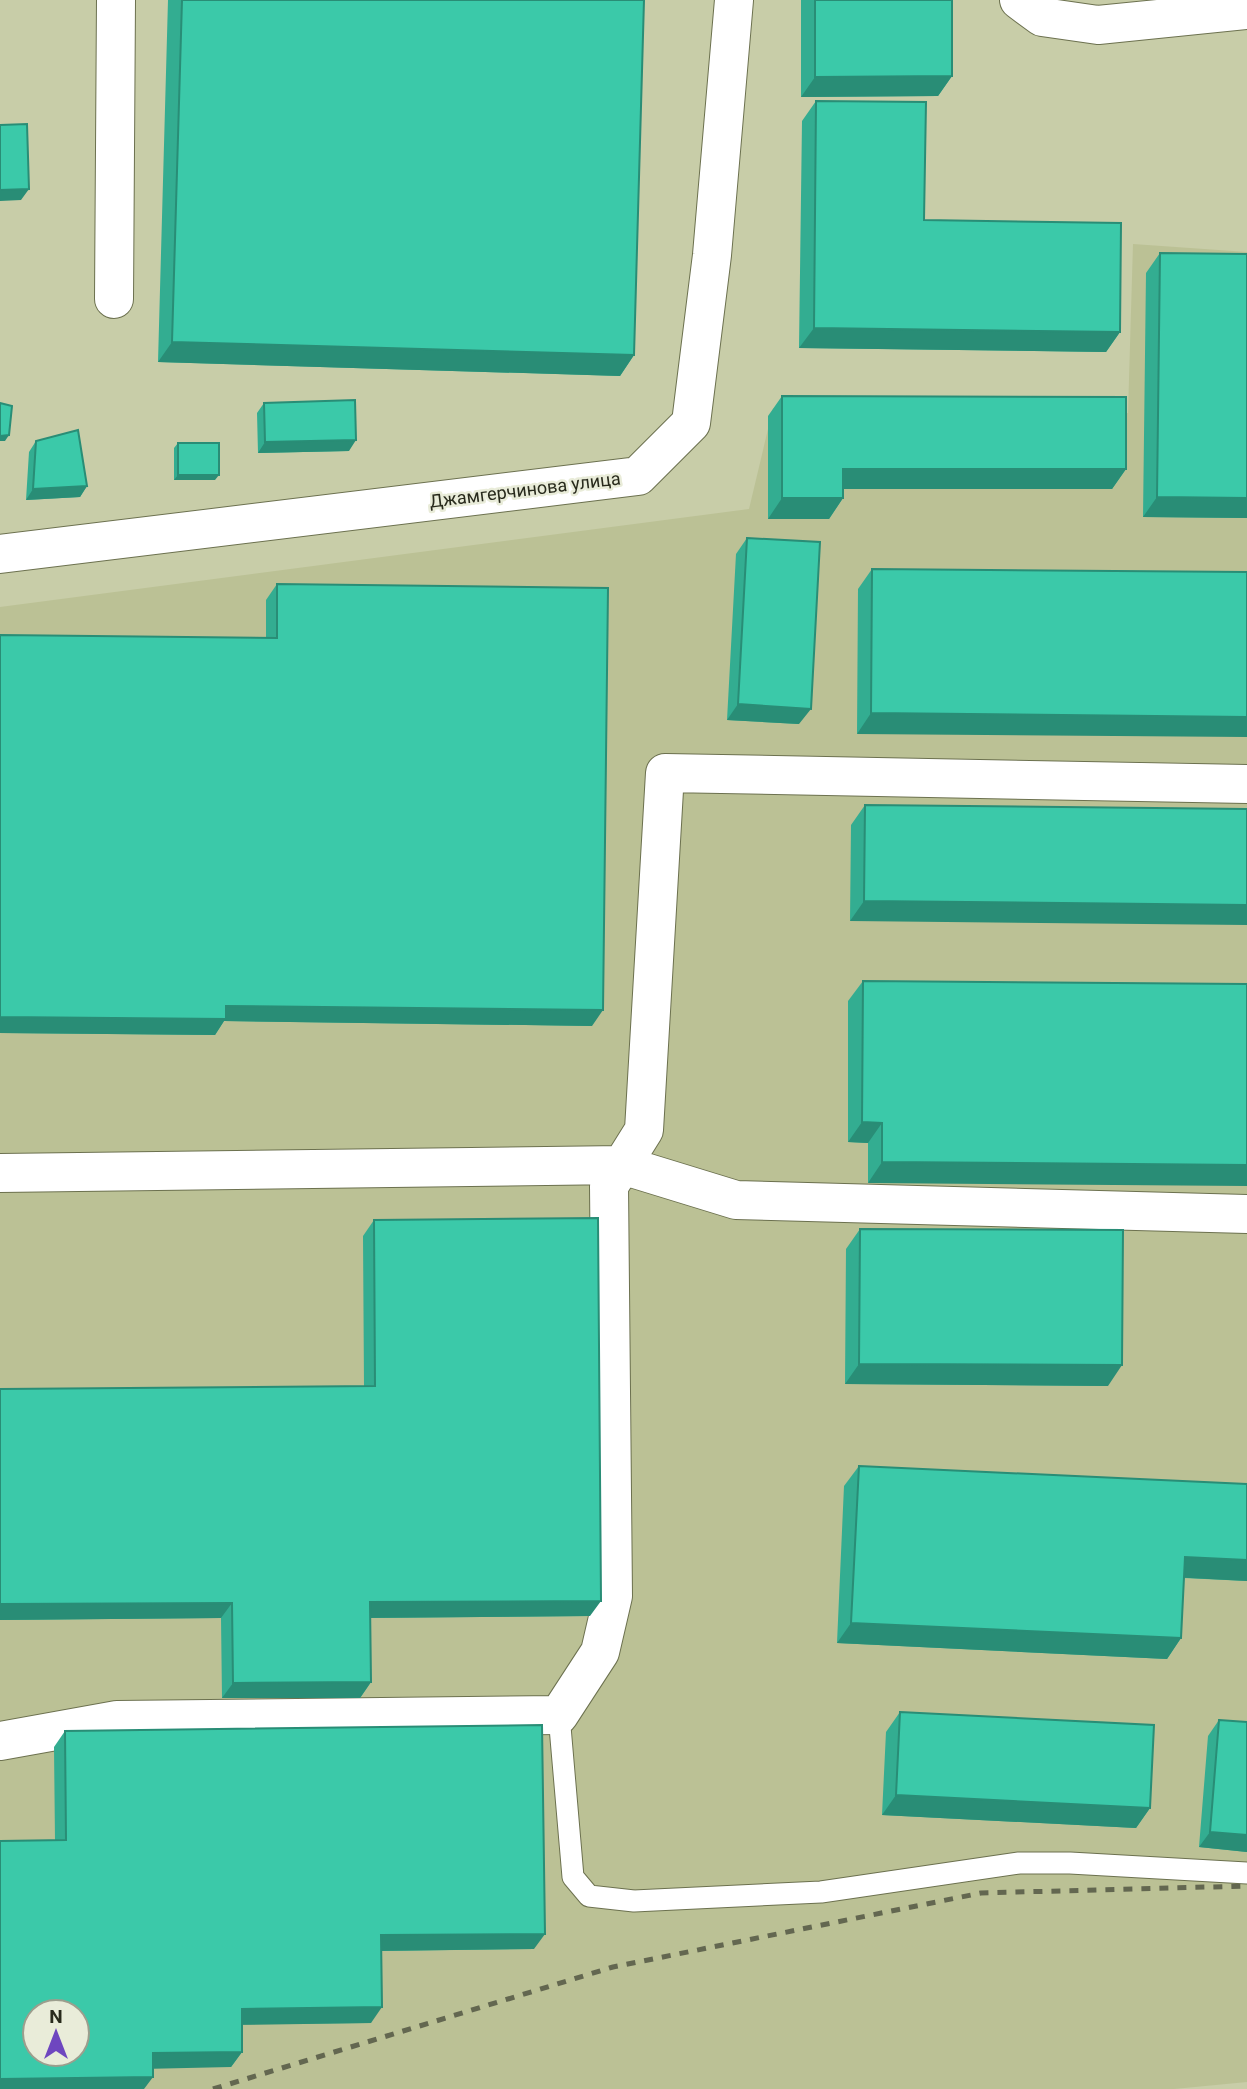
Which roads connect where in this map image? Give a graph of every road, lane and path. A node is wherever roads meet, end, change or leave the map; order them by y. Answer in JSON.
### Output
{"nodes":[{"id":1,"x":116,"y":0,"type":"edge"},
{"id":2,"x":734,"y":0,"type":"edge"},
{"id":3,"x":1019,"y":0,"type":"edge"},
{"id":4,"x":1247,"y":10,"type":"edge"},
{"id":5,"x":114,"y":299,"type":"dead end"},
{"id":6,"x":0,"y":554,"type":"edge"},
{"id":7,"x":1247,"y":783,"type":"edge"},
{"id":8,"x":622,"y":1165,"type":"junction"},
{"id":9,"x":0,"y":1173,"type":"edge"},
{"id":10,"x":1247,"y":1214,"type":"edge"},
{"id":11,"x":559,"y":1715,"type":"junction"},
{"id":12,"x":0,"y":1741,"type":"edge"},
{"id":13,"x":1247,"y":1873,"type":"edge"}],
"edges":[{"from":1,"to":5,"type":"street"},
{"from":2,"to":6,"type":"street","name":"Джамгерчинова улица"},
{"from":3,"to":4,"type":"street"},
{"from":7,"to":8,"type":"street"},
{"from":8,"to":9,"type":"street"},
{"from":8,"to":10,"type":"street"},
{"from":8,"to":11,"type":"street"},
{"from":11,"to":12,"type":"street"},
{"from":11,"to":13,"type":"lane"}]}
